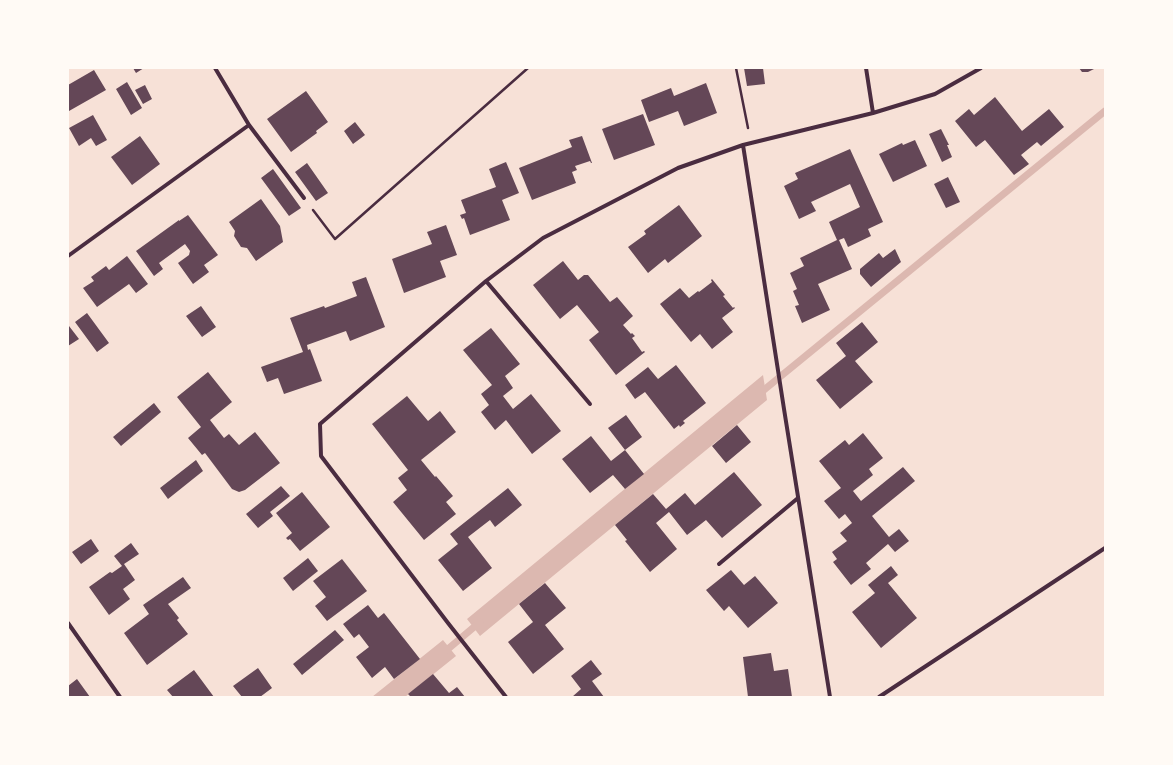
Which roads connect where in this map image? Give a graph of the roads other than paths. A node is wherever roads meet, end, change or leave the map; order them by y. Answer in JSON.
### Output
{"nodes":[{"id":1,"x":215,"y":68,"type":"edge"},
{"id":2,"x":866,"y":68,"type":"edge"},
{"id":3,"x":981,"y":68,"type":"edge"},
{"id":4,"x":873,"y":113,"type":"junction"},
{"id":5,"x":250,"y":125,"type":"junction"},
{"id":6,"x":743,"y":145,"type":"junction"},
{"id":7,"x":304,"y":198,"type":"road end"},
{"id":8,"x":68,"y":256,"type":"edge"},
{"id":9,"x":486,"y":281,"type":"junction"},
{"id":10,"x":590,"y":404,"type":"dead end"},
{"id":11,"x":798,"y":498,"type":"junction"},
{"id":12,"x":1105,"y":548,"type":"edge"},
{"id":13,"x":718,"y":564,"type":"dead end"},
{"id":14,"x":68,"y":623,"type":"edge"},
{"id":15,"x":120,"y":697,"type":"edge"},
{"id":16,"x":506,"y":697,"type":"edge"},
{"id":17,"x":830,"y":697,"type":"edge"},
{"id":18,"x":879,"y":697,"type":"edge"}],
"edges":[{"from":1,"to":5,"type":"street"},
{"from":2,"to":4,"type":"street"},
{"from":3,"to":4,"type":"street"},
{"from":4,"to":6,"type":"street"},
{"from":5,"to":7,"type":"street"},
{"from":5,"to":8,"type":"street"},
{"from":6,"to":9,"type":"street"},
{"from":6,"to":11,"type":"street"},
{"from":9,"to":10,"type":"street"},
{"from":9,"to":16,"type":"street"},
{"from":11,"to":13,"type":"street"},
{"from":11,"to":17,"type":"street"},
{"from":12,"to":18,"type":"street"},
{"from":14,"to":15,"type":"street"}]}
